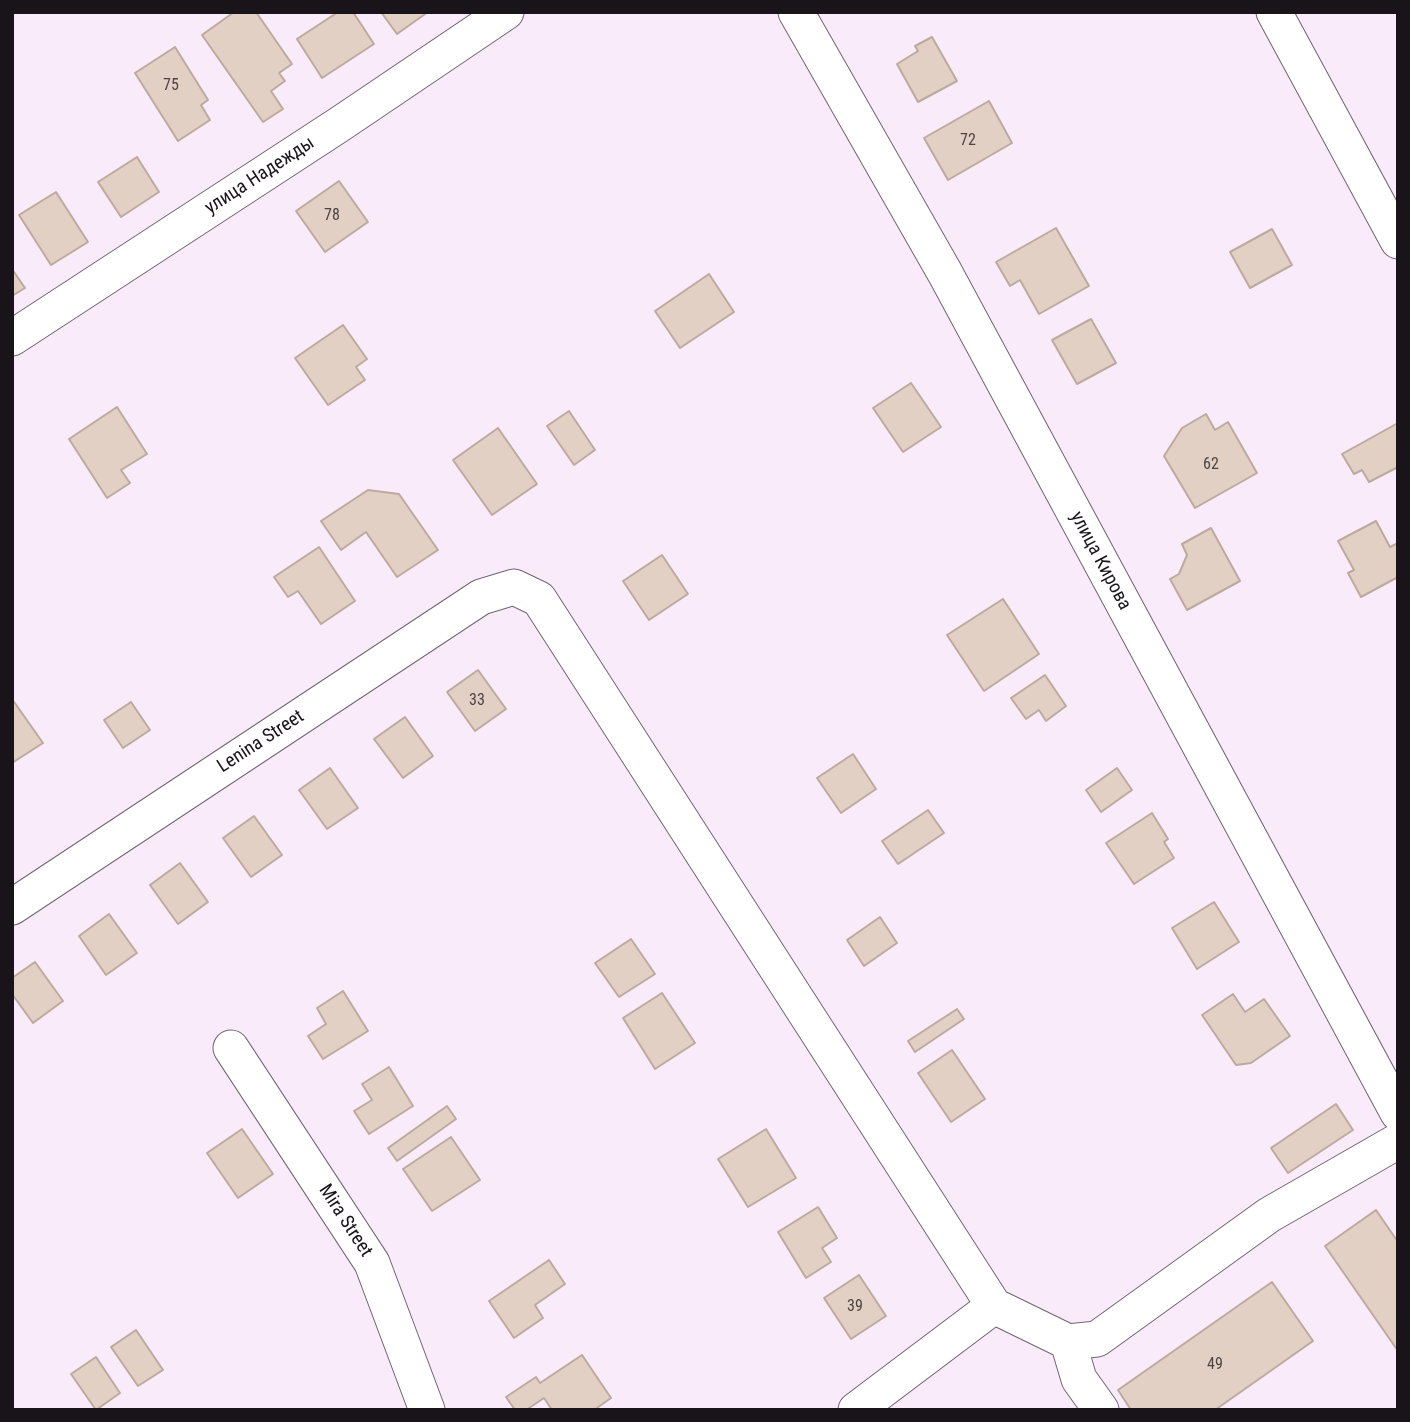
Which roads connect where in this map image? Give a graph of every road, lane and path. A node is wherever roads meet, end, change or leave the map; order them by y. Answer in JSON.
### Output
{"nodes":[{"id":1,"x":506,"y":12,"type":"edge"},
{"id":2,"x":796,"y":12,"type":"edge"},
{"id":3,"x":1274,"y":12,"type":"edge"},
{"id":4,"x":1398,"y":241,"type":"edge"},
{"id":5,"x":12,"y":338,"type":"edge"},
{"id":6,"x":12,"y":907,"type":"edge"},
{"id":7,"x":231,"y":1048,"type":"dead end"},
{"id":8,"x":1398,"y":1113,"type":"edge"},
{"id":9,"x":1398,"y":1141,"type":"edge"},
{"id":10,"x":994,"y":1306,"type":"junction"},
{"id":11,"x":1068,"y":1342,"type":"junction"},
{"id":12,"x":427,"y":1410,"type":"edge"},
{"id":13,"x":856,"y":1410,"type":"edge"},
{"id":14,"x":1101,"y":1410,"type":"edge"}],
"edges":[{"from":1,"to":5,"type":"street","name":"улица Надежды"},
{"from":2,"to":8,"type":"street","name":"улица Кирова"},
{"from":3,"to":4,"type":"street"},
{"from":6,"to":10,"type":"street","name":"Lenina Street"},
{"from":7,"to":12,"type":"street","name":"Mira Street"},
{"from":9,"to":11,"type":"street"},
{"from":10,"to":11,"type":"street"},
{"from":10,"to":13,"type":"street"},
{"from":11,"to":14,"type":"street"}]}
